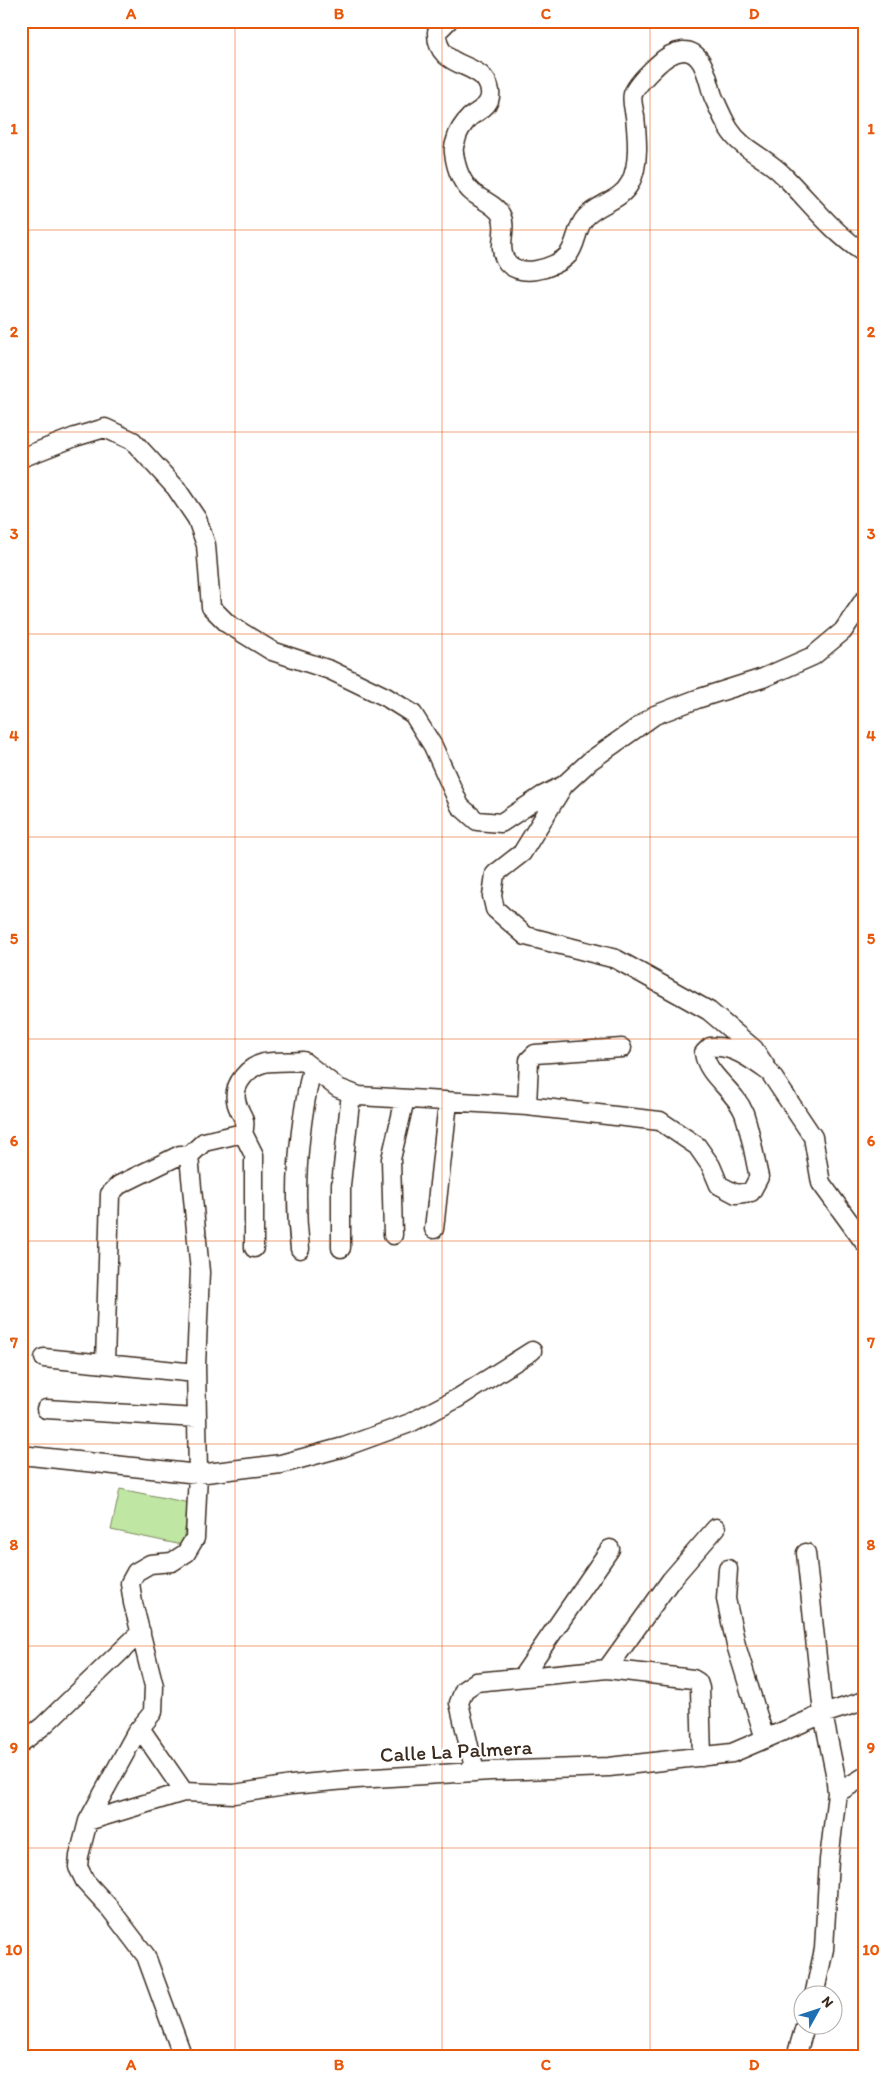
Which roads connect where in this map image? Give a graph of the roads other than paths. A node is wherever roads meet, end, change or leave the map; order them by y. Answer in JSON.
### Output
{"nodes":[{"id":1,"x":448,"y":21,"type":"edge"},
{"id":2,"x":864,"y":253,"type":"edge"},
{"id":3,"x":21,"y":458,"type":"edge"},
{"id":4,"x":864,"y":600,"type":"edge"},
{"id":5,"x":564,"y":785,"type":"junction"},
{"id":6,"x":622,"y":1048,"type":"dead end"},
{"id":7,"x":312,"y":1068,"type":"junction"},
{"id":8,"x":770,"y":1072,"type":"junction"},
{"id":9,"x":351,"y":1093,"type":"junction"},
{"id":10,"x":405,"y":1099,"type":"junction"},
{"id":11,"x":448,"y":1102,"type":"junction"},
{"id":12,"x":527,"y":1106,"type":"junction"},
{"id":13,"x":243,"y":1134,"type":"junction"},
{"id":14,"x":190,"y":1156,"type":"junction"},
{"id":15,"x":434,"y":1229,"type":"dead end"},
{"id":16,"x":393,"y":1235,"type":"dead end"},
{"id":17,"x":864,"y":1242,"type":"edge"},
{"id":18,"x":254,"y":1248,"type":"dead end"},
{"id":19,"x":341,"y":1248,"type":"dead end"},
{"id":20,"x":300,"y":1249,"type":"dead end"},
{"id":21,"x":532,"y":1351,"type":"dead end"},
{"id":22,"x":44,"y":1358,"type":"dead end"},
{"id":23,"x":105,"y":1364,"type":"junction"},
{"id":24,"x":196,"y":1374,"type":"junction"},
{"id":25,"x":46,"y":1409,"type":"dead end"},
{"id":26,"x":197,"y":1418,"type":"junction"},
{"id":27,"x":21,"y":1455,"type":"edge"},
{"id":28,"x":198,"y":1474,"type":"junction"},
{"id":29,"x":716,"y":1528,"type":"dead end"},
{"id":30,"x":610,"y":1549,"type":"dead end"},
{"id":31,"x":806,"y":1553,"type":"dead end"},
{"id":32,"x":728,"y":1569,"type":"dead end"},
{"id":33,"x":140,"y":1632,"type":"junction"},
{"id":34,"x":607,"y":1669,"type":"junction"},
{"id":35,"x":522,"y":1677,"type":"junction"},
{"id":36,"x":864,"y":1701,"type":"edge"},
{"id":37,"x":824,"y":1714,"type":"junction"},
{"id":38,"x":140,"y":1728,"type":"junction"},
{"id":39,"x":765,"y":1739,"type":"junction"},
{"id":40,"x":21,"y":1743,"type":"edge"},
{"id":41,"x":702,"y":1757,"type":"junction"},
{"id":42,"x":475,"y":1772,"type":"junction"},
{"id":43,"x":864,"y":1778,"type":"edge"},
{"id":44,"x":184,"y":1792,"type":"junction"},
{"id":45,"x":837,"y":1793,"type":"junction"},
{"id":46,"x":88,"y":1821,"type":"junction"},
{"id":47,"x":816,"y":1986,"type":"edge"},
{"id":48,"x":802,"y":2036,"type":"edge"},
{"id":49,"x":183,"y":2057,"type":"edge"},
{"id":50,"x":796,"y":2057,"type":"edge"}],
"edges":[{"from":1,"to":2,"type":"street"},
{"from":3,"to":5,"type":"street"},
{"from":4,"to":5,"type":"street"},
{"from":5,"to":8,"type":"street"},
{"from":6,"to":12,"type":"street"},
{"from":7,"to":9,"type":"street"},
{"from":7,"to":13,"type":"street"},
{"from":7,"to":20,"type":"street"},
{"from":8,"to":12,"type":"street"},
{"from":8,"to":17,"type":"street"},
{"from":9,"to":10,"type":"street"},
{"from":9,"to":19,"type":"street"},
{"from":10,"to":11,"type":"street"},
{"from":10,"to":16,"type":"street"},
{"from":11,"to":12,"type":"street"},
{"from":11,"to":15,"type":"street"},
{"from":13,"to":14,"type":"street"},
{"from":13,"to":18,"type":"street"},
{"from":14,"to":23,"type":"street"},
{"from":14,"to":24,"type":"street"},
{"from":21,"to":28,"type":"street"},
{"from":22,"to":23,"type":"street"},
{"from":23,"to":24,"type":"street"},
{"from":24,"to":26,"type":"street"},
{"from":25,"to":26,"type":"street"},
{"from":26,"to":28,"type":"street"},
{"from":27,"to":28,"type":"street"},
{"from":28,"to":33,"type":"street"},
{"from":29,"to":34,"type":"street"},
{"from":30,"to":35,"type":"street"},
{"from":31,"to":37,"type":"street"},
{"from":32,"to":39,"type":"street"},
{"from":33,"to":38,"type":"street"},
{"from":33,"to":40,"type":"street"},
{"from":34,"to":35,"type":"street"},
{"from":34,"to":41,"type":"street"},
{"from":35,"to":42,"type":"street"},
{"from":36,"to":37,"type":"street","name":"Calle La Palmera"},
{"from":37,"to":39,"type":"street","name":"Calle La Palmera"},
{"from":37,"to":45,"type":"street"},
{"from":38,"to":44,"type":"street"},
{"from":38,"to":46,"type":"street"},
{"from":39,"to":41,"type":"street","name":"Calle La Palmera"},
{"from":41,"to":42,"type":"street","name":"Calle La Palmera"},
{"from":42,"to":44,"type":"street","name":"Calle La Palmera"},
{"from":43,"to":45,"type":"street"},
{"from":44,"to":46,"type":"street","name":"Calle La Palmera"},
{"from":45,"to":47,"type":"street"},
{"from":46,"to":49,"type":"street"},
{"from":48,"to":50,"type":"street"}]}
